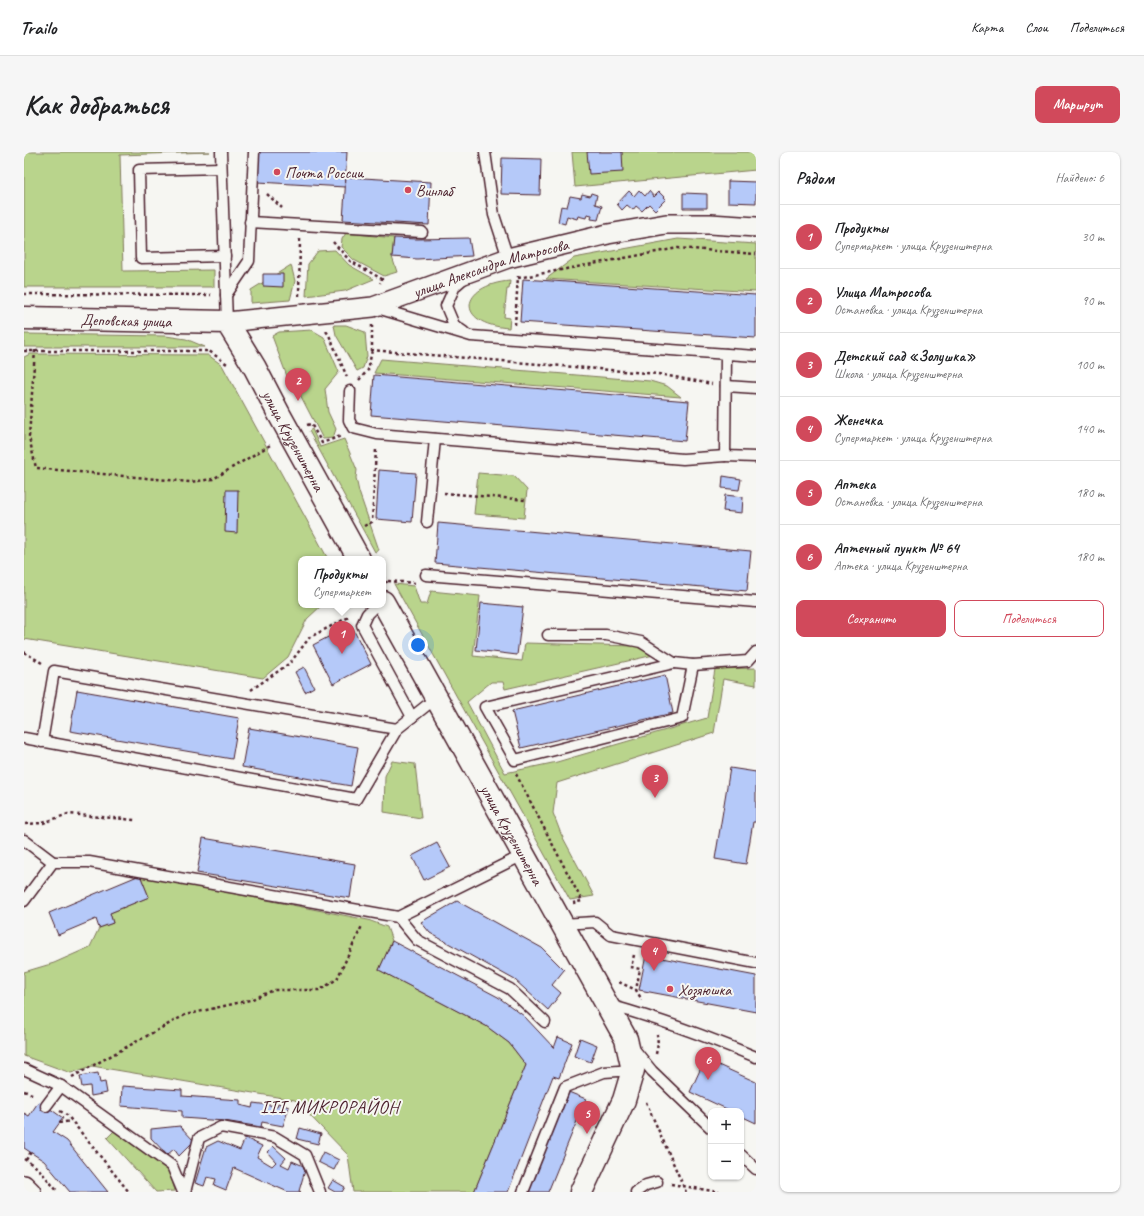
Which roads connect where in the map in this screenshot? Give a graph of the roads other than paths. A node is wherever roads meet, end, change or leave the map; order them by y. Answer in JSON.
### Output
{"nodes":[{"id":1,"x":221,"y":152,"type":"edge"},
{"id":2,"x":254,"y":152,"type":"edge"},
{"id":3,"x":485,"y":152,"type":"edge"},
{"id":4,"x":222,"y":168,"type":"junction"},
{"id":5,"x":250,"y":222,"type":"junction"},
{"id":6,"x":756,"y":227,"type":"edge"},
{"id":7,"x":422,"y":232,"type":"dead end"},
{"id":8,"x":224,"y":256,"type":"junction"},
{"id":9,"x":514,"y":257,"type":"junction"},
{"id":10,"x":475,"y":270,"type":"junction"},
{"id":11,"x":226,"y":295,"type":"junction"},
{"id":12,"x":373,"y":307,"type":"junction"},
{"id":13,"x":24,"y":318,"type":"edge"},
{"id":14,"x":227,"y":322,"type":"junction"},
{"id":15,"x":471,"y":336,"type":"junction"},
{"id":16,"x":726,"y":354,"type":"junction"},
{"id":17,"x":756,"y":356,"type":"edge"},
{"id":18,"x":726,"y":386,"type":"junction"},
{"id":19,"x":756,"y":388,"type":"edge"},
{"id":20,"x":350,"y":391,"type":"road end"},
{"id":21,"x":434,"y":439,"type":"junction"},
{"id":22,"x":725,"y":456,"type":"junction"},
{"id":23,"x":756,"y":458,"type":"edge"},
{"id":24,"x":427,"y":522,"type":"dead end"},
{"id":25,"x":357,"y":556,"type":"edge"},
{"id":26,"x":426,"y":575,"type":"road end"},
{"id":27,"x":756,"y":602,"type":"edge"},
{"id":28,"x":375,"y":608,"type":"edge"},
{"id":29,"x":548,"y":635,"type":"dead end"},
{"id":30,"x":756,"y":652,"type":"edge"},
{"id":31,"x":674,"y":663,"type":"junction"},
{"id":32,"x":693,"y":665,"type":"junction"},
{"id":33,"x":436,"y":698,"type":"junction"},
{"id":34,"x":412,"y":717,"type":"junction"},
{"id":35,"x":397,"y":729,"type":"junction"},
{"id":36,"x":24,"y":738,"type":"edge"},
{"id":37,"x":42,"y":742,"type":"junction"},
{"id":38,"x":24,"y":840,"type":"edge"},
{"id":39,"x":523,"y":855,"type":"junction"},
{"id":40,"x":54,"y":862,"type":"junction"},
{"id":41,"x":24,"y":901,"type":"edge"},
{"id":42,"x":565,"y":914,"type":"junction"},
{"id":43,"x":398,"y":917,"type":"junction"},
{"id":44,"x":756,"y":963,"type":"edge"},
{"id":45,"x":606,"y":1004,"type":"junction"},
{"id":46,"x":545,"y":1022,"type":"dead end"},
{"id":47,"x":626,"y":1039,"type":"junction"},
{"id":48,"x":756,"y":1057,"type":"edge"},
{"id":49,"x":24,"y":1069,"type":"edge"},
{"id":50,"x":632,"y":1070,"type":"junction"},
{"id":51,"x":60,"y":1086,"type":"junction"},
{"id":52,"x":47,"y":1104,"type":"road end"},
{"id":53,"x":708,"y":1125,"type":"edge"},
{"id":54,"x":744,"y":1158,"type":"edge"},
{"id":55,"x":756,"y":1169,"type":"edge"},
{"id":56,"x":657,"y":1182,"type":"road end"},
{"id":57,"x":24,"y":1184,"type":"edge"},
{"id":58,"x":31,"y":1192,"type":"edge"},
{"id":59,"x":184,"y":1192,"type":"edge"},
{"id":60,"x":320,"y":1192,"type":"edge"},
{"id":61,"x":523,"y":1192,"type":"edge"},
{"id":62,"x":581,"y":1192,"type":"edge"},
{"id":63,"x":636,"y":1192,"type":"edge"}],
"edges":[{"from":1,"to":4,"type":"lane"},
{"from":2,"to":5,"type":"lane"},
{"from":3,"to":9,"type":"lane"},
{"from":4,"to":8,"type":"lane"},
{"from":4,"to":8,"type":"lane"},
{"from":5,"to":7,"type":"lane"},
{"from":5,"to":11,"type":"lane"},
{"from":6,"to":9,"type":"street","name":"улица Александра Матросова"},
{"from":8,"to":11,"type":"lane"},
{"from":9,"to":10,"type":"street","name":"улица Александра Матросова"},
{"from":10,"to":12,"type":"street","name":"улица Александра Матросова"},
{"from":10,"to":15,"type":"lane"},
{"from":11,"to":14,"type":"lane"},
{"from":12,"to":14,"type":"street","name":"улица Александра Матросова"},
{"from":12,"to":15,"type":"lane"},
{"from":13,"to":14,"type":"street","name":"Деповская улица"},
{"from":14,"to":25,"type":"street","name":"улица Крузенштерна"},
{"from":15,"to":16,"type":"lane"},
{"from":16,"to":17,"type":"lane"},
{"from":16,"to":18,"type":"lane"},
{"from":18,"to":19,"type":"lane"},
{"from":18,"to":22,"type":"lane"},
{"from":20,"to":21,"type":"lane"},
{"from":21,"to":22,"type":"lane"},
{"from":21,"to":24,"type":"lane"},
{"from":22,"to":23,"type":"lane"},
{"from":26,"to":27,"type":"lane"},
{"from":28,"to":33,"type":"street","name":"улица Крузенштерна"},
{"from":28,"to":34,"type":"lane"},
{"from":29,"to":31,"type":"lane"},
{"from":30,"to":32,"type":"lane"},
{"from":31,"to":32,"type":"lane"},
{"from":31,"to":32,"type":"lane"},
{"from":33,"to":34,"type":"lane"},
{"from":33,"to":39,"type":"street","name":"улица Крузенштерна"},
{"from":34,"to":35,"type":"lane"},
{"from":35,"to":37,"type":"lane"},
{"from":35,"to":37,"type":"lane"},
{"from":36,"to":37,"type":"lane"},
{"from":38,"to":40,"type":"lane"},
{"from":39,"to":42,"type":"street","name":"улица Крузенштерна"},
{"from":39,"to":43,"type":"lane"},
{"from":40,"to":41,"type":"lane"},
{"from":40,"to":43,"type":"lane"},
{"from":42,"to":44,"type":"lane"},
{"from":42,"to":45,"type":"street","name":"улица Крузенштерна"},
{"from":43,"to":46,"type":"lane"},
{"from":45,"to":47,"type":"street","name":"улица Крузенштерна"},
{"from":45,"to":48,"type":"lane"},
{"from":47,"to":50,"type":"street","name":"улица Крузенштерна"},
{"from":47,"to":53,"type":"lane"},
{"from":49,"to":51,"type":"lane"},
{"from":50,"to":61,"type":"lane"},
{"from":50,"to":62,"type":"street"},
{"from":51,"to":52,"type":"lane"},
{"from":51,"to":59,"type":"lane"},
{"from":54,"to":55,"type":"lane"},
{"from":56,"to":63,"type":"lane"},
{"from":57,"to":58,"type":"street"},
{"from":59,"to":60,"type":"lane"}]}
